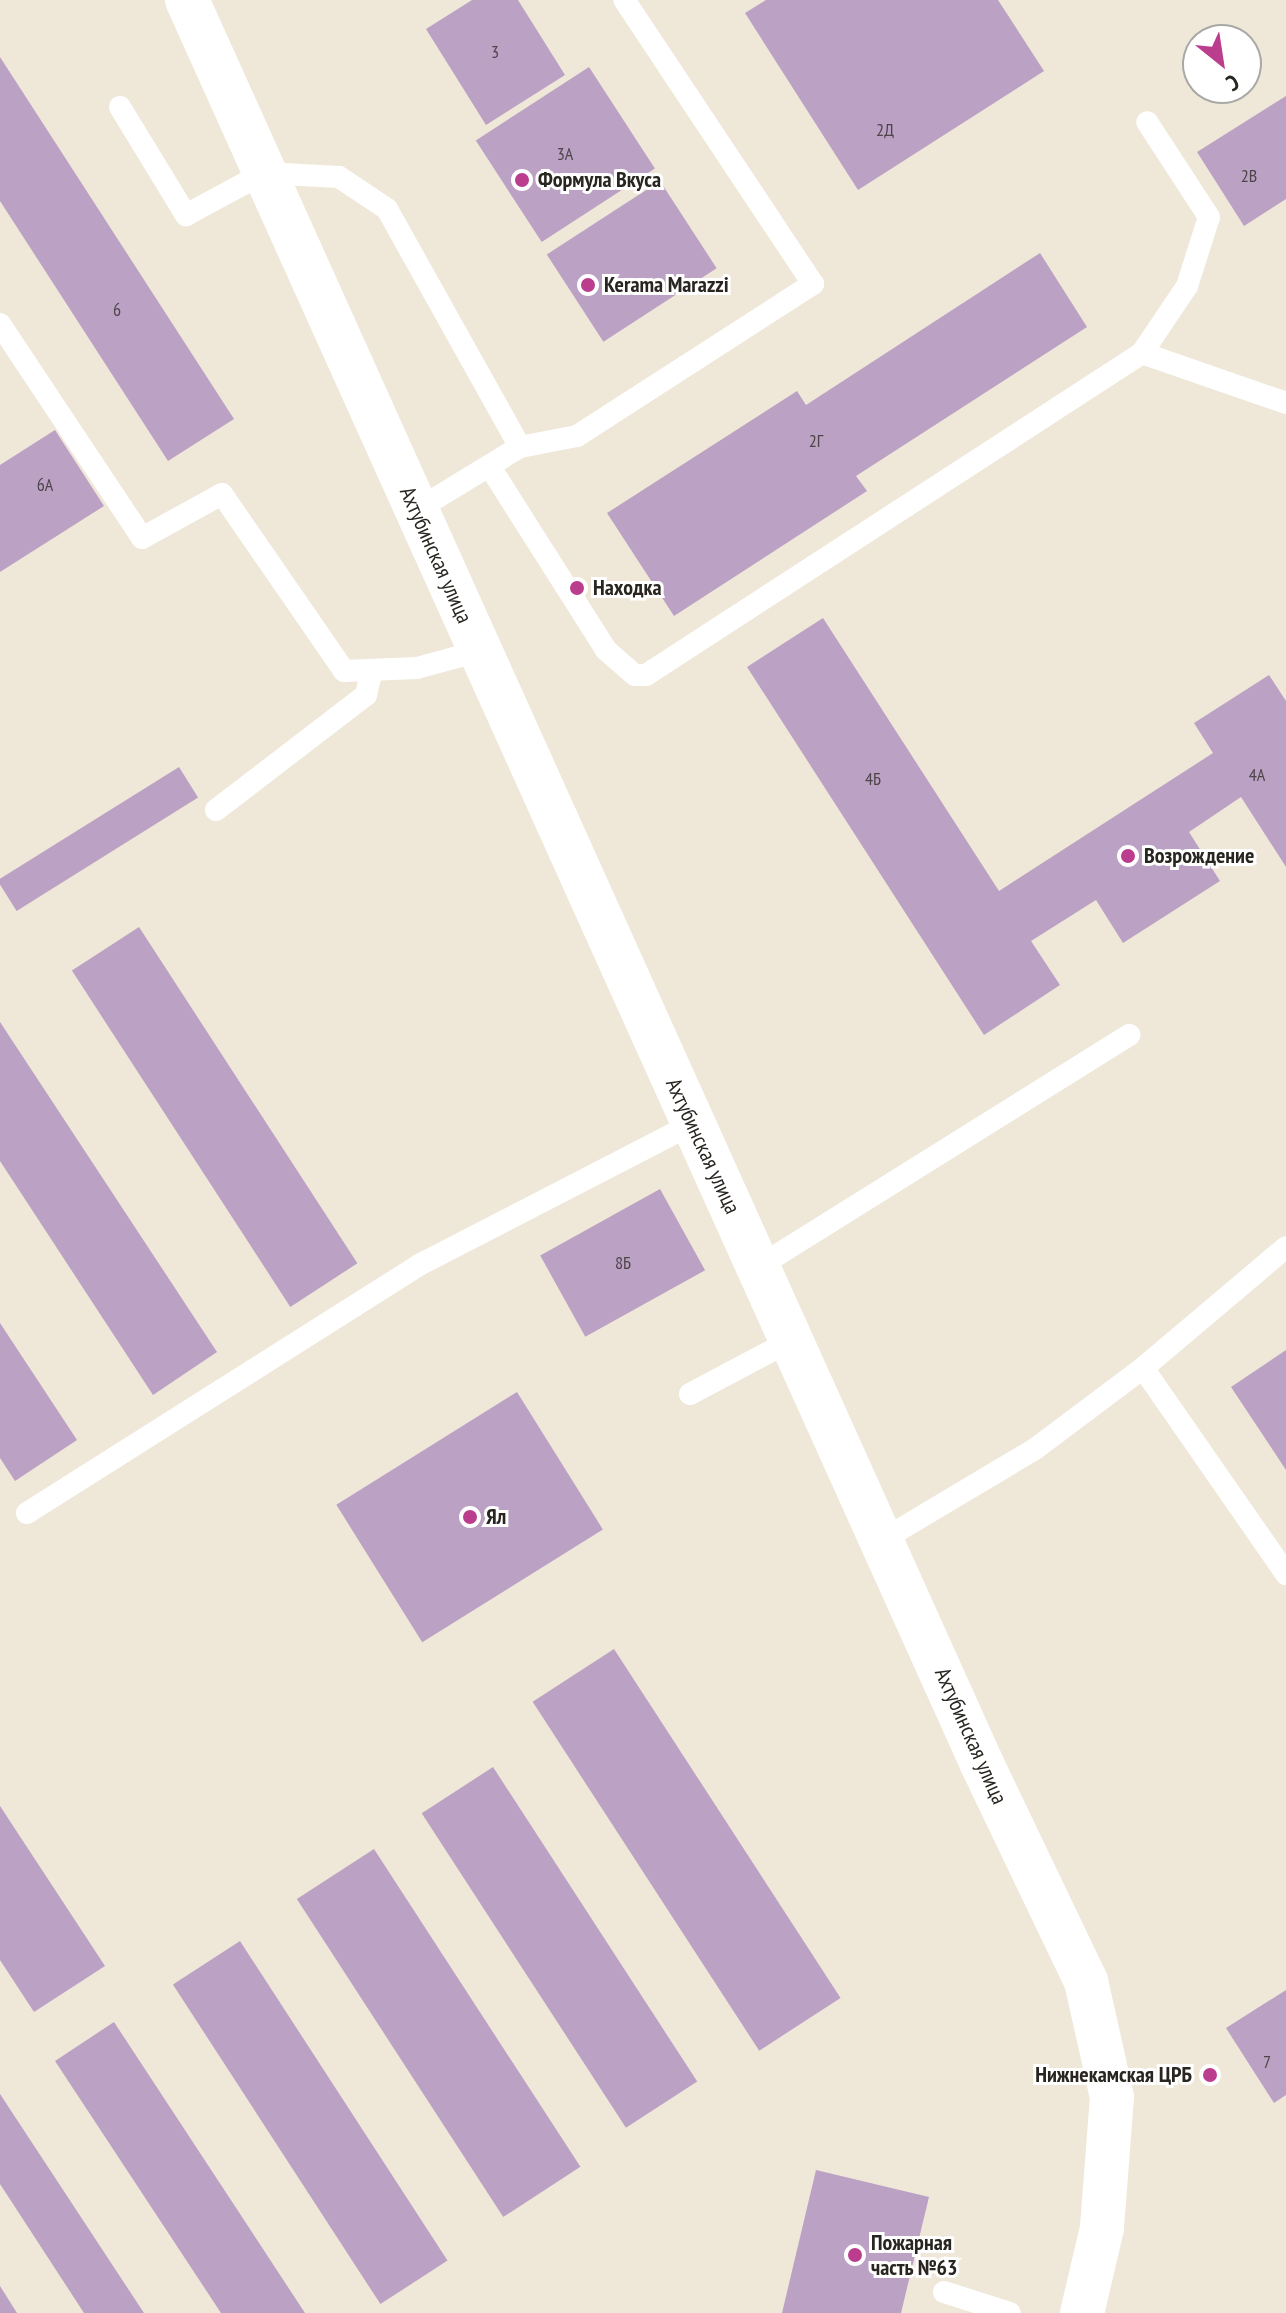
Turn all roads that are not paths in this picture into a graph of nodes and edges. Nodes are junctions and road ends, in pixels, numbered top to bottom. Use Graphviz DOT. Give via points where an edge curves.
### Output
graph roads {
  1 [pos="187,0"];
  2 [pos="624,0"];
  3 [pos="120,107"];
  4 [pos="1147,122"];
  5 [pos="264,173"];
  6 [pos="0,324"];
  7 [pos="1142,353"];
  8 [pos="1286,403"];
  9 [pos="520,447"];
  10 [pos="490,467"];
  11 [pos="415,511"];
  12 [pos="479,651"];
  13 [pos="372,670"];
  14 [pos="216,810"];
  15 [pos="1129,1035"];
  16 [pos="692,1124"];
  17 [pos="1286,1247"];
  18 [pos="758,1267"];
  19 [pos="792,1340"];
  20 [pos="1143,1368"];
  21 [pos="690,1394"];
  22 [pos="27,1513"];
  23 [pos="884,1539"];
  24 [pos="1286,1574"];
  25 [pos="944,2292"];
  26 [pos="1010,2313"];
  27 [pos="1082,2313"];
  1 -- 5 [label="street, Ахтубинская улица"];
  2 -- 9 [label="lane" via="813,284 577,436"];
  3 -- 5 [label="lane" via="186,215"];
  4 -- 7 [label="lane" via="1209,217 1187,286"];
  5 -- 9 [label="lane" via="339,177 387,209"];
  5 -- 11 [label="street, Ахтубинская улица"];
  6 -- 13 [label="lane" via="142,538 222,494 344,671"];
  7 -- 8 [label="lane"];
  7 -- 10 [label="lane" via="646,675 635,675 606,650"];
  9 -- 10 [label="lane"];
  10 -- 11 [label="lane"];
  11 -- 12 [label="street, Ахтубинская улица"];
  12 -- 13 [label="lane" via="417,668"];
  12 -- 16 [label="street, Ахтубинская улица"];
  13 -- 14 [label="lane" via="366,695"];
  15 -- 18 [label="lane"];
  16 -- 18 [label="street, Ахтубинская улица"];
  16 -- 22 [label="lane" via="419,1265"];
  17 -- 20 [label="lane"];
  18 -- 19 [label="street, Ахтубинская улица"];
  19 -- 21 [label="lane"];
  19 -- 23 [label="street, Ахтубинская улица"];
  20 -- 23 [label="lane" via="1035,1449"];
  20 -- 24 [label="lane"];
  23 -- 27 [label="street, Ахтубинская улица" via="981,1762 1086,1981 1112,2097 1102,2228"];
  25 -- 26 [label="lane"];
}
